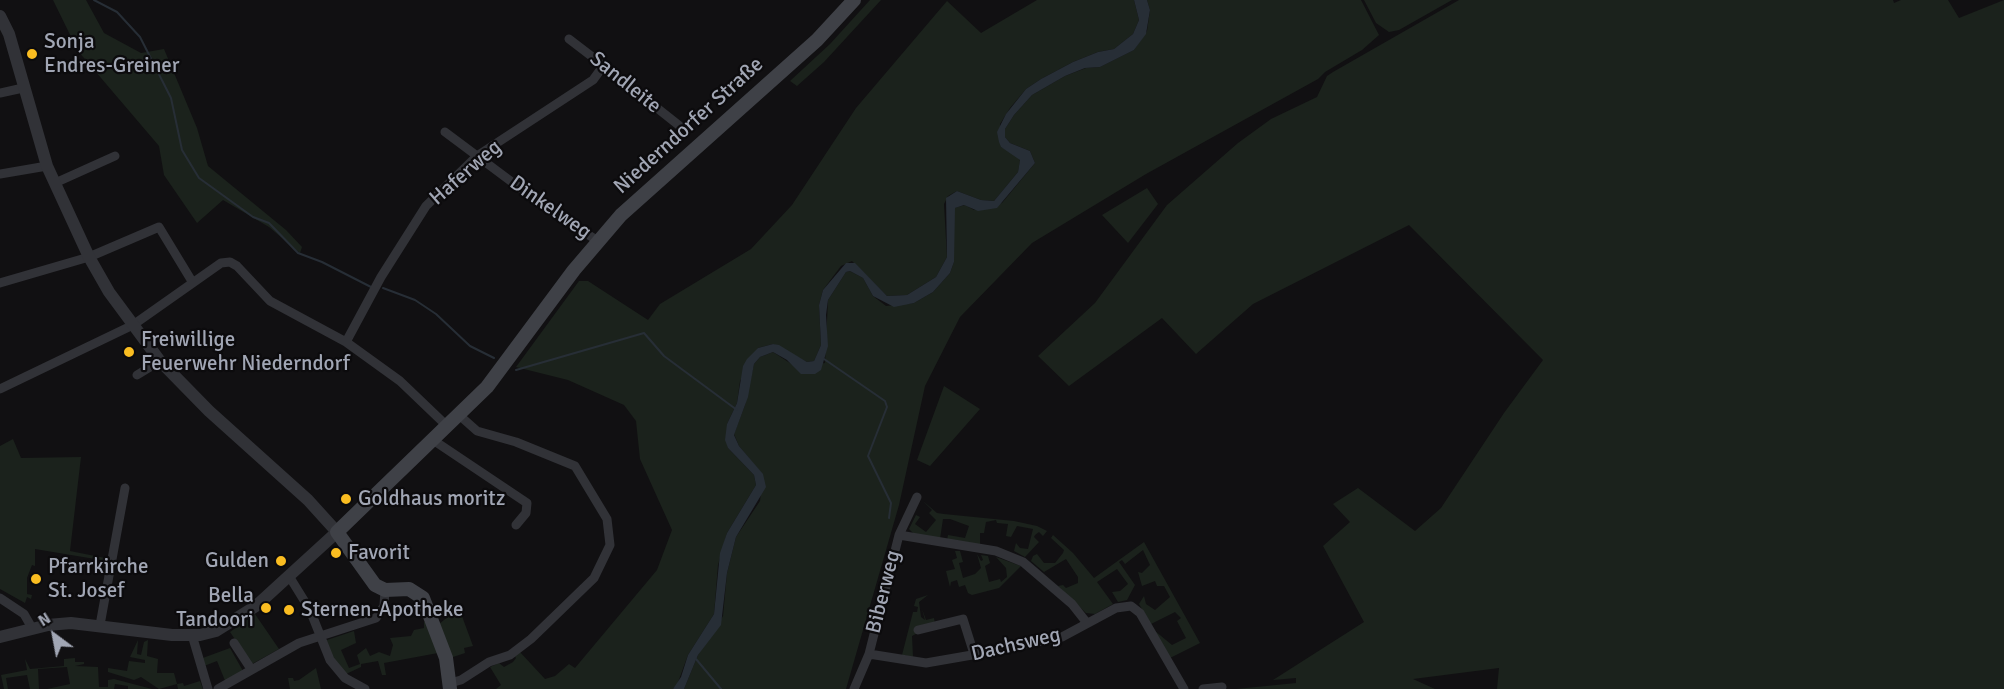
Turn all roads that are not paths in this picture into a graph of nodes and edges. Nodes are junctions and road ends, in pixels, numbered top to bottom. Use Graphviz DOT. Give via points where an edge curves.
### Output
graph roads {
  1 [pos="854,0"];
  2 [pos="0,16"];
  3 [pos="569,39"];
  4 [pos="601,69"];
  5 [pos="23,88"];
  6 [pos="0,93"];
  7 [pos="681,128"];
  8 [pos="445,132"];
  9 [pos="115,156"];
  10 [pos="477,156"];
  11 [pos="47,166"];
  12 [pos="0,174"];
  13 [pos="55,183"];
  14 [pos="598,241"];
  15 [pos="89,256"];
  16 [pos="0,283"];
  17 [pos="193,283"];
  18 [pos="133,325"];
  19 [pos="346,342"];
  20 [pos="160,361"];
  21 [pos="137,375"];
  22 [pos="0,389"];
  23 [pos="459,415"];
  24 [pos="447,426"];
  25 [pos="433,440"];
  26 [pos="126,488"];
  27 [pos="917,496"];
  28 [pos="516,525"];
  29 [pos="337,532"];
  30 [pos="899,535"];
  31 [pos="289,576"];
  32 [pos="385,590"];
  33 [pos="0,598"];
  34 [pos="1087,623"];
  35 [pos="100,625"];
  36 [pos="32,628"];
  37 [pos="918,630"];
  38 [pos="192,635"];
  39 [pos="321,635"];
  40 [pos="0,637"];
  41 [pos="234,643"];
  42 [pos="868,654"];
  43 [pos="974,654"];
  44 [pos="251,669"];
  45 [pos="450,686"];
  46 [pos="1222,687"];
  47 [pos="208,689"];
  48 [pos="218,689"];
  49 [pos="365,689"];
  50 [pos="854,689"];
  51 [pos="1184,689"];
  52 [pos="1203,689"];
  1 -- 14 [label="main road, Niederndorfer Straße" via="817,40 641,195"];
  2 -- 5 [label="street" via="9,34"];
  3 -- 4 [label="street, Sandleite" via="599,62"];
  4 -- 7 [label="street, Sandleite" via="609,70"];
  4 -- 10 [label="street, Haferweg" via="593,80"];
  5 -- 6 [label="street"];
  5 -- 11 [label="street"];
  8 -- 10 [label="street, Dinkelweg"];
  9 -- 13 [label="street"];
  10 -- 14 [label="street, Dinkelweg"];
  10 -- 19 [label="street, Haferweg" via="426,206"];
  11 -- 12 [label="street"];
  11 -- 13 [label="street"];
  13 -- 15 [label="street"];
  14 -- 23 [label="main road, Niederndorfer Straße" via="487,387"];
  15 -- 16 [label="street"];
  15 -- 17 [label="street" via="159,227"];
  15 -- 18 [label="street"];
  17 -- 18 [label="street"];
  17 -- 19 [label="street" via="221,263 230,262 270,301"];
  18 -- 20 [label="street"];
  18 -- 22 [label="street"];
  19 -- 24 [label="street" via="400,381"];
  20 -- 21 [label="street"];
  20 -- 29 [label="street"];
  23 -- 24 [label="main road, Niederndorfer Straße"];
  23 -- 45 [label="street" via="477,431 575,466 608,519 610,545 594,579 531,639 510,655 489,662"];
  24 -- 25 [label="main road, Niederndorfer Straße"];
  25 -- 28 [label="street" via="527,503 526,513"];
  25 -- 29 [label="main road, Niederndorfer Straße"];
  26 -- 35 [label="street"];
  27 -- 30 [label="street, Biberweg"];
  29 -- 31 [label="street"];
  29 -- 32 [label="main road" via="370,579"];
  30 -- 34 [label="street" via="996,551 1023,562 1072,604"];
  30 -- 42 [label="street, Biberweg"];
  31 -- 38 [label="street" via="241,618 216,631"];
  31 -- 39 [label="street"];
  32 -- 39 [label="street" via="384,606 376,618"];
  32 -- 45 [label="main road" via="409,589 423,598 446,658"];
  33 -- 36 [label="street" via="24,614"];
  34 -- 43 [label="street, Dachsweg" via="1062,637"];
  34 -- 51 [label="street, Dachsweg" via="1116,608 1131,606 1140,613"];
  35 -- 36 [label="street"];
  35 -- 38 [label="street"];
  36 -- 40 [label="street"];
  37 -- 43 [label="street" via="963,619"];
  38 -- 47 [label="street"];
  39 -- 44 [label="street"];
  39 -- 49 [label="street" via="330,660 345,678"];
  41 -- 44 [label="street"];
  42 -- 43 [label="street, Dachsweg" via="926,663"];
  42 -- 50 [label="street, Biberweg"];
  44 -- 48 [label="street"];
  46 -- 52 [label="street"];
}
